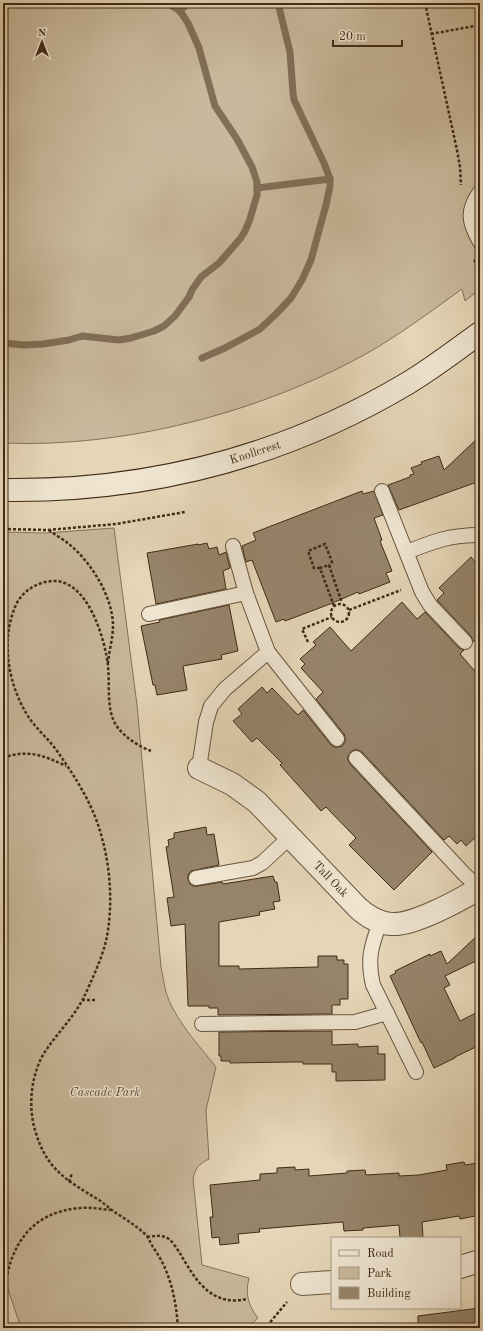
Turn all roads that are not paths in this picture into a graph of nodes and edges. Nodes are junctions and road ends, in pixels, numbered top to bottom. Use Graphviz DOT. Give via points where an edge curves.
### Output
graph roads {
  1 [pos="480,192"];
  2 [pos="480,242"];
  3 [pos="480,333"];
  4 [pos="3,490"];
  5 [pos="382,491"];
  6 [pos="480,535"];
  7 [pos="233,546"];
  8 [pos="407,552"];
  9 [pos="246,593"];
  10 [pos="149,614"];
  11 [pos="465,642"];
  12 [pos="268,652"];
  13 [pos="338,739"];
  14 [pos="356,758"];
  15 [pos="199,768"];
  16 [pos="290,837"];
  17 [pos="196,878"];
  18 [pos="480,888"];
  19 [pos="380,922"];
  20 [pos="387,1013"];
  21 [pos="202,1024"];
  22 [pos="416,1072"];
  23 [pos="480,1261"];
  24 [pos="461,1267"];
  25 [pos="331,1282"];
  26 [pos="302,1284"];
  1 -- 2 [label="lane" via="473,204 470,218"];
  3 -- 4 [label="street, Knollcrest" via="392,392 319,429 260,451 194,470 121,484 60,490"];
  5 -- 8 [label="lane"];
  6 -- 8 [label="lane" via="453,536"];
  7 -- 9 [label="lane"];
  8 -- 11 [label="lane" via="418,584 430,605"];
  9 -- 10 [label="lane"];
  9 -- 12 [label="lane"];
  12 -- 13 [label="lane"];
  12 -- 15 [label="lane" via="225,689 211,706"];
  14 -- 18 [label="lane"];
  15 -- 16 [label="street, Tall Oak" via="232,784 257,802"];
  16 -- 17 [label="lane" via="253,868"];
  16 -- 19 [label="street, Tall Oak" via="363,912"];
  18 -- 19 [label="street" via="421,917 392,924"];
  19 -- 20 [label="lane" via="374,938 370,972 373,985"];
  20 -- 21 [label="lane" via="355,1022"];
  20 -- 22 [label="lane"];
  23 -- 24 [label="street"];
  25 -- 26 [label="street"];
}
